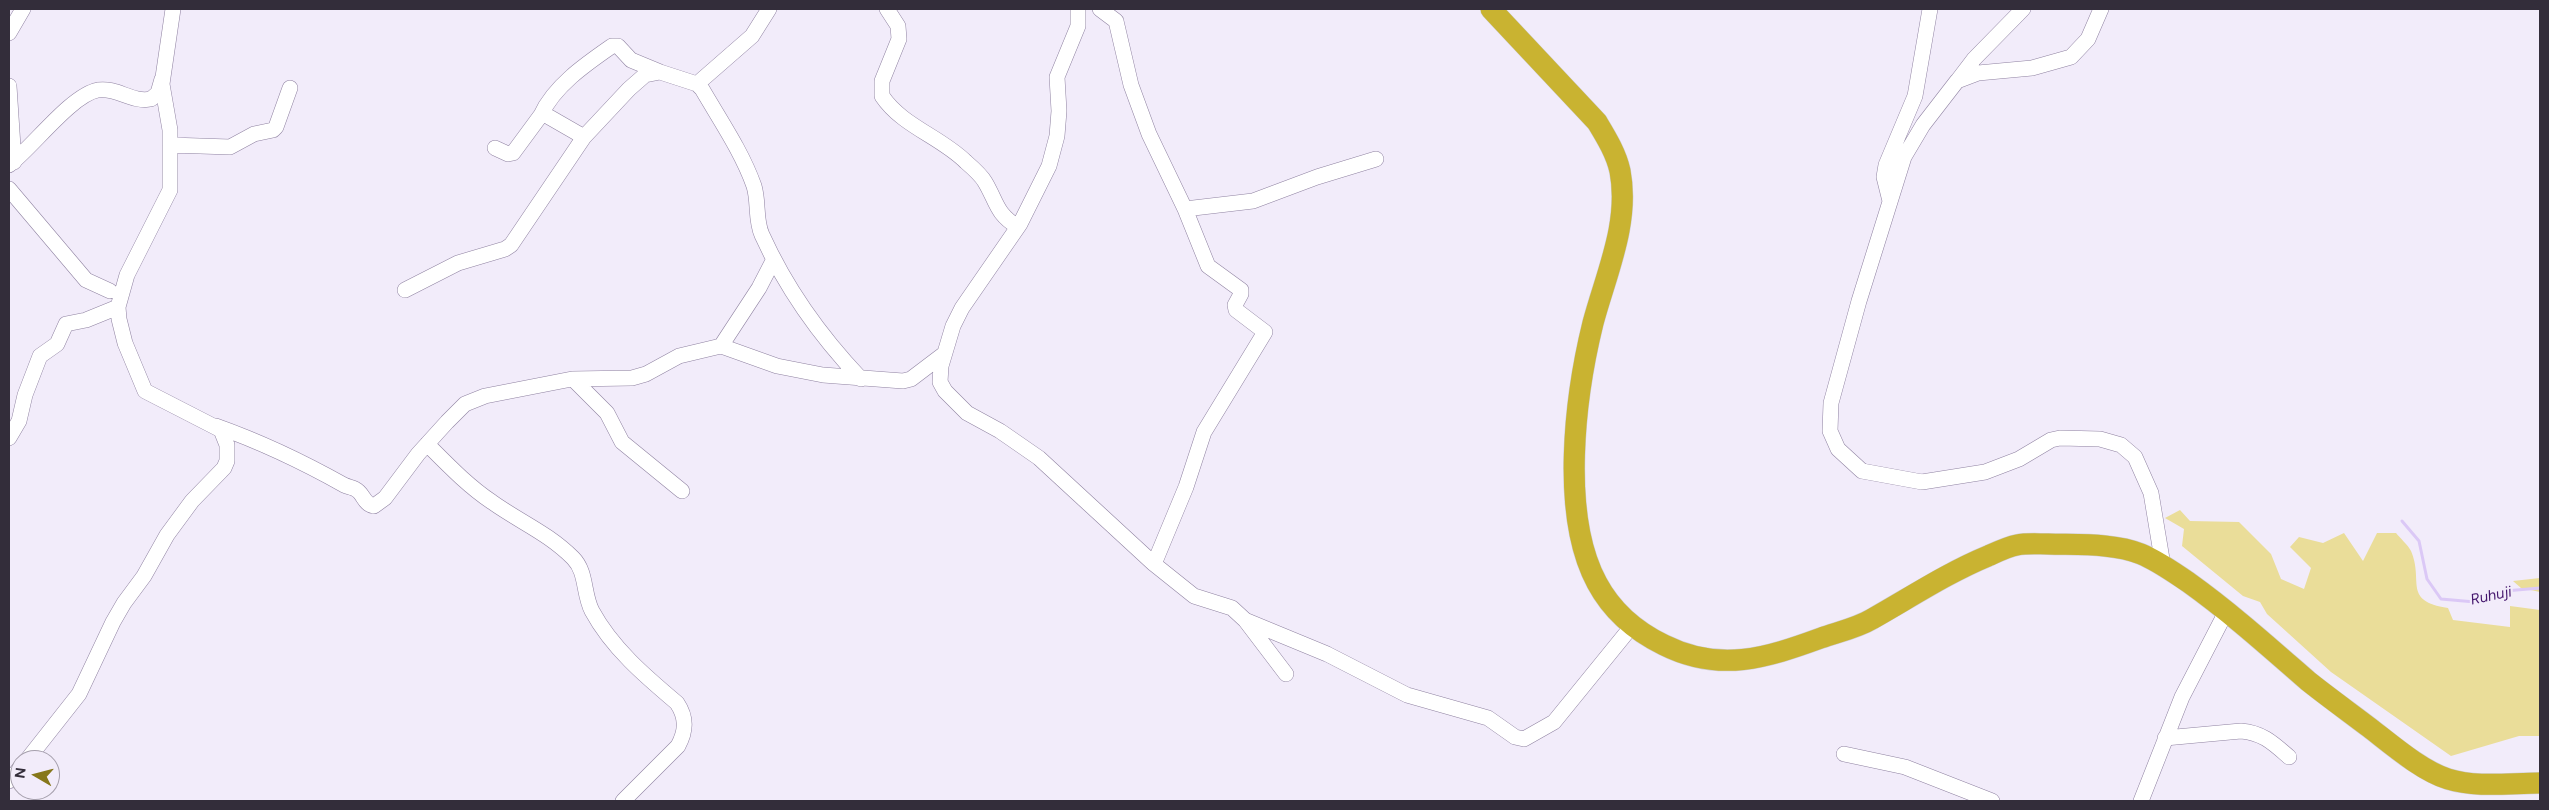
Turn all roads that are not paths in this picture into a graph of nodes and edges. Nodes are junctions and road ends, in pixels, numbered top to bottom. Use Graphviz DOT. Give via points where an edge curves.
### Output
graph roads {
  1 [pos="23,9"];
  2 [pos="173,9"];
  3 [pos="769,9"];
  4 [pos="887,9"];
  5 [pos="1078,9"];
  6 [pos="1100,9"];
  7 [pos="1491,9"];
  8 [pos="1930,9"];
  9 [pos="2023,9"];
  10 [pos="2101,9"];
  11 [pos="9,33"];
  12 [pos="660,72"];
  13 [pos="162,78"];
  14 [pos="1957,81"];
  15 [pos="697,84"];
  16 [pos="9,86"];
  17 [pos="290,88"];
  18 [pos="541,115"];
  19 [pos="584,137"];
  20 [pos="170,145"];
  21 [pos="495,148"];
  22 [pos="1376,159"];
  23 [pos="11,164"];
  24 [pos="9,189"];
  25 [pos="1890,201"];
  26 [pos="1185,209"];
  27 [pos="1018,227"];
  28 [pos="139,250"];
  29 [pos="774,259"];
  30 [pos="110,290"];
  31 [pos="405,290"];
  32 [pos="118,307"];
  33 [pos="90,319"];
  34 [pos="721,346"];
  35 [pos="944,354"];
  36 [pos="573,379"];
  37 [pos="861,379"];
  38 [pos="210,424"];
  39 [pos="9,438"];
  40 [pos="427,444"];
  41 [pos="682,491"];
  42 [pos="1154,564"];
  43 [pos="2163,565"];
  44 [pos="2227,610"];
  45 [pos="1245,620"];
  46 [pos="1632,626"];
  47 [pos="1286,674"];
  48 [pos="2165,738"];
  49 [pos="35,750"];
  50 [pos="1844,754"];
  51 [pos="2289,757"];
  52 [pos="2540,783"];
  53 [pos="623,801"];
  54 [pos="1992,801"];
  55 [pos="2141,801"];
  1 -- 11 [label="street"];
  2 -- 13 [label="street"];
  3 -- 15 [label="street" via="752,36"];
  4 -- 27 [label="street" via="898,26 899,39 882,81 882,96 909,122 948,146 966,162 984,180 1000,214"];
  5 -- 27 [label="street" via="1077,31 1057,77 1057,136 1049,166"];
  6 -- 26 [label="street" via="1116,21 1131,84 1159,159"];
  7 -- 46 [label="highway" via="1597,122 1610,143 1620,171 1622,203 1619,232 1593,325 1583,376 1576,434 1575,489 1578,526 1586,560 1613,609"];
  8 -- 25 [label="street" via="1915,96 1886,166 1884,177"];
  9 -- 14 [label="street"];
  10 -- 14 [label="street" via="2088,39 2071,56 2032,68 1978,73"];
  12 -- 15 [label="street"];
  12 -- 18 [label="street" via="631,60 618,46 612,46 575,73 550,98"];
  12 -- 19 [label="street" via="644,75"];
  13 -- 20 [label="street"];
  13 -- 23 [label="street" via="158,93 151,99 136,99 113,90 88,94"];
  14 -- 25 [label="street" via="1923,125 1904,157"];
  15 -- 29 [label="street" via="746,166 757,198 761,233"];
  16 -- 23 [label="street"];
  17 -- 20 [label="street" via="273,130 254,134 230,147"];
  18 -- 19 [label="street" via="548,115"];
  18 -- 21 [label="street" via="513,153"];
  19 -- 31 [label="street" via="526,226 509,246 458,263"];
  20 -- 28 [label="street" via="170,190"];
  22 -- 26 [label="street" via="1253,202"];
  24 -- 30 [label="street" via="86,280"];
  25 -- 43 [label="street" via="1831,403 1830,432 1838,449 1862,471 1922,482 1985,472 2060,438 2100,439 2121,445 2135,457 2151,493"];
  26 -- 42 [label="street" via="1208,266 1241,290 1235,307 1264,330 1265,335 1204,432 1186,487"];
  27 -- 35 [label="street" via="962,308"];
  28 -- 30 [label="street" via="123,265"];
  28 -- 32 [label="street" via="127,275"];
  29 -- 34 [label="street"];
  29 -- 37 [label="street" via="828,345"];
  30 -- 33 [label="street"];
  32 -- 33 [label="street"];
  32 -- 38 [label="street" via="125,343 145,391"];
  33 -- 39 [label="street" via="68,322 57,344 40,356 19,421"];
  34 -- 36 [label="street" via="679,356 632,378"];
  34 -- 37 [label="street" via="777,366"];
  35 -- 37 [label="street" via="908,381"];
  35 -- 42 [label="street" via="939,376 945,391 967,413 1039,458"];
  36 -- 40 [label="street" via="474,399 465,404"];
  36 -- 41 [label="street" via="606,413 629,448"];
  38 -- 40 [label="street" via="248,437 323,472 356,489 371,506 385,498"];
  38 -- 49 [label="street" via="225,436 227,461 224,468 192,500 167,535 124,603 79,694"];
  40 -- 53 [label="street" via="492,503 536,527 573,558 582,572 587,600 595,617 619,649 683,712 684,736 678,746"];
  42 -- 45 [label="street" via="1194,596 1232,608"];
  43 -- 44 [label="highway"];
  43 -- 46 [label="highway" via="2139,553 2117,548 2016,545 1968,564 1868,622 1756,660 1700,658 1674,650"];
  44 -- 48 [label="street" via="2182,697"];
  44 -- 52 [label="highway" via="2312,684 2440,777 2477,785"];
  45 -- 46 [label="street" via="1327,654 1407,695 1488,718 1515,737 1524,739 1554,722"];
  45 -- 47 [label="street"];
  48 -- 51 [label="street" via="2253,732 2264,736"];
  48 -- 55 [label="street"];
  50 -- 54 [label="street" via="1905,767"];
}
